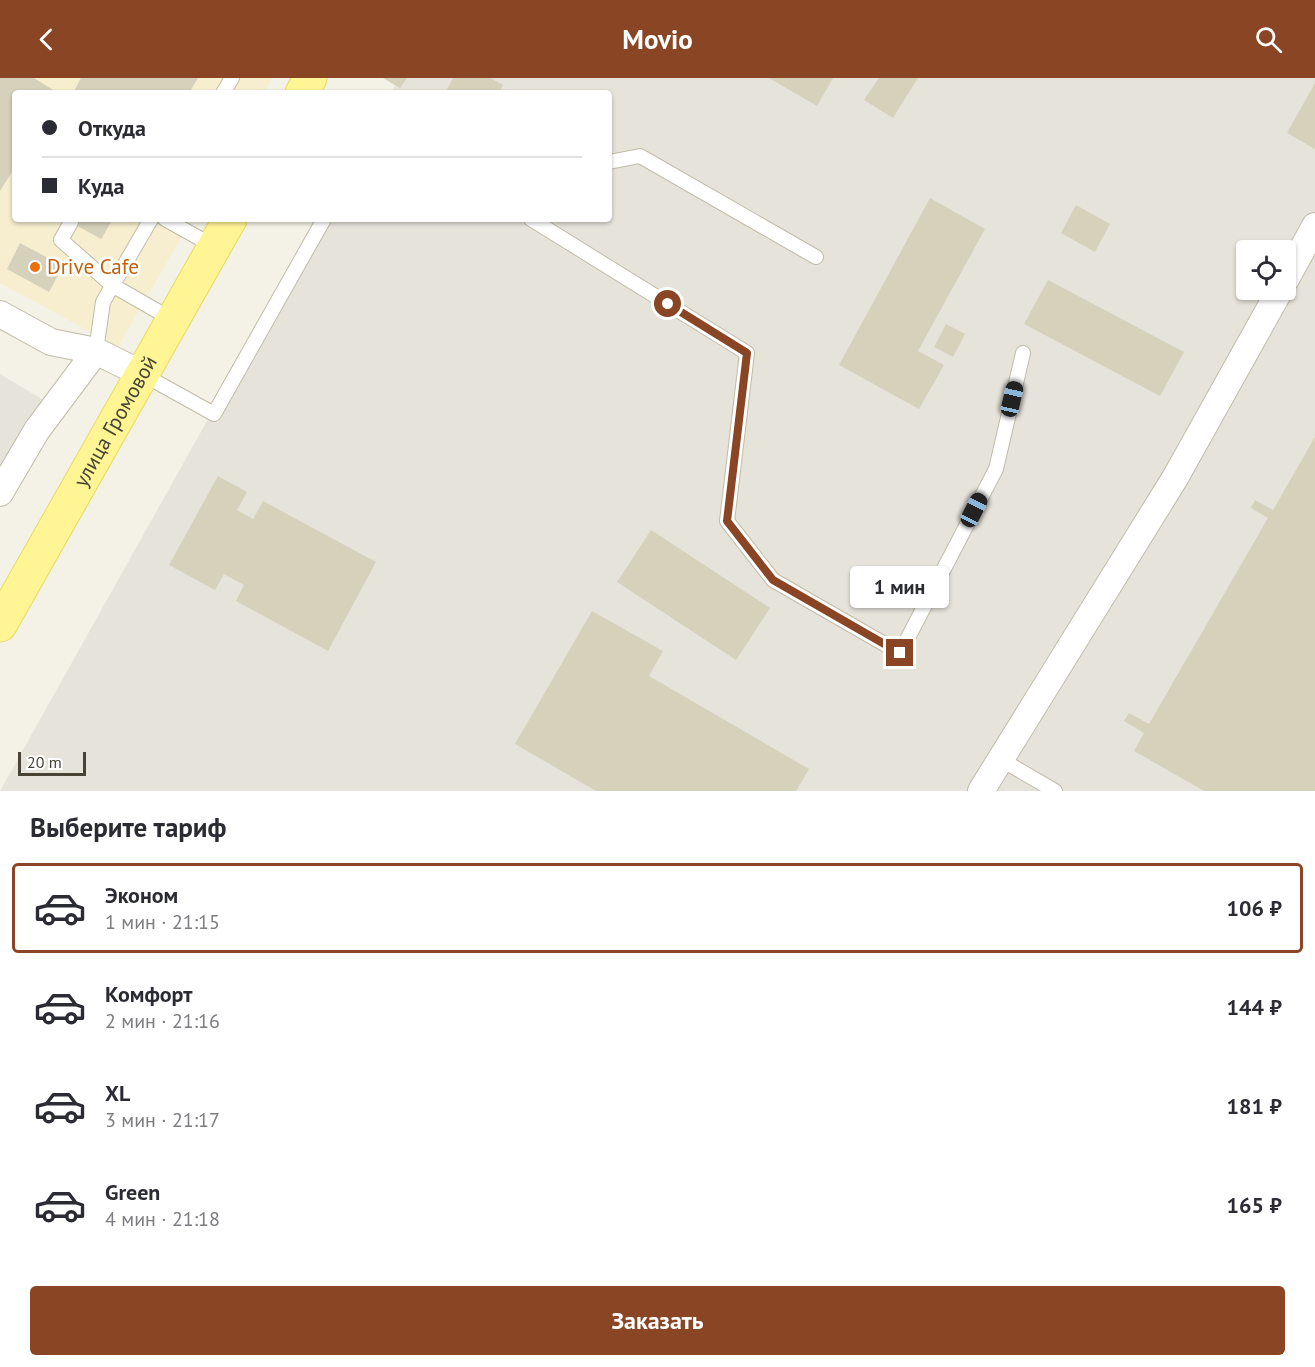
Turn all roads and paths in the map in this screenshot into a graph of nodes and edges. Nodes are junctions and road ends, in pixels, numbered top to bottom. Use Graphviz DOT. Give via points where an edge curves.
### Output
graph roads {
  1 [pos="612,161"];
  2 [pos="71,222"];
  3 [pos="149,222"];
  4 [pos="177,222"];
  5 [pos="322,222"];
  6 [pos="536,222"];
  7 [pos="1315,226"];
  8 [pos="222,233"];
  9 [pos="816,256"];
  10 [pos="1296,261"];
  11 [pos="112,285"];
  12 [pos="1274,300"];
  13 [pos="0,314"];
  14 [pos="173,320"];
  15 [pos="96,351"];
  16 [pos="1023,352"];
  17 [pos="142,374"];
  18 [pos="0,493"];
  19 [pos="0,625"];
  20 [pos="1000,759"];
  21 [pos="981,791"];
  22 [pos="1055,791"];
  1 -- 9 [label="lane" via="640,156"];
  2 -- 11 [label="lane" via="61,240"];
  3 -- 11 [label="lane"];
  4 -- 8 [label="lane"];
  5 -- 17 [label="lane" via="214,414"];
  6 -- 16 [label="lane" via="747,353 727,521 773,580 900,653 996,469"];
  7 -- 10 [label="street"];
  8 -- 14 [label="main road, улица Громовой"];
  11 -- 14 [label="lane"];
  11 -- 15 [label="lane" via="103,302"];
  12 -- 20 [label="street" via="1175,478"];
  13 -- 15 [label="street" via="51,342"];
  14 -- 17 [label="main road, улица Громовой"];
  15 -- 17 [label="street"];
  15 -- 18 [label="street" via="37,430"];
  17 -- 19 [label="main road, улица Громовой"];
  20 -- 21 [label="street"];
  20 -- 22 [label="lane"];
}
